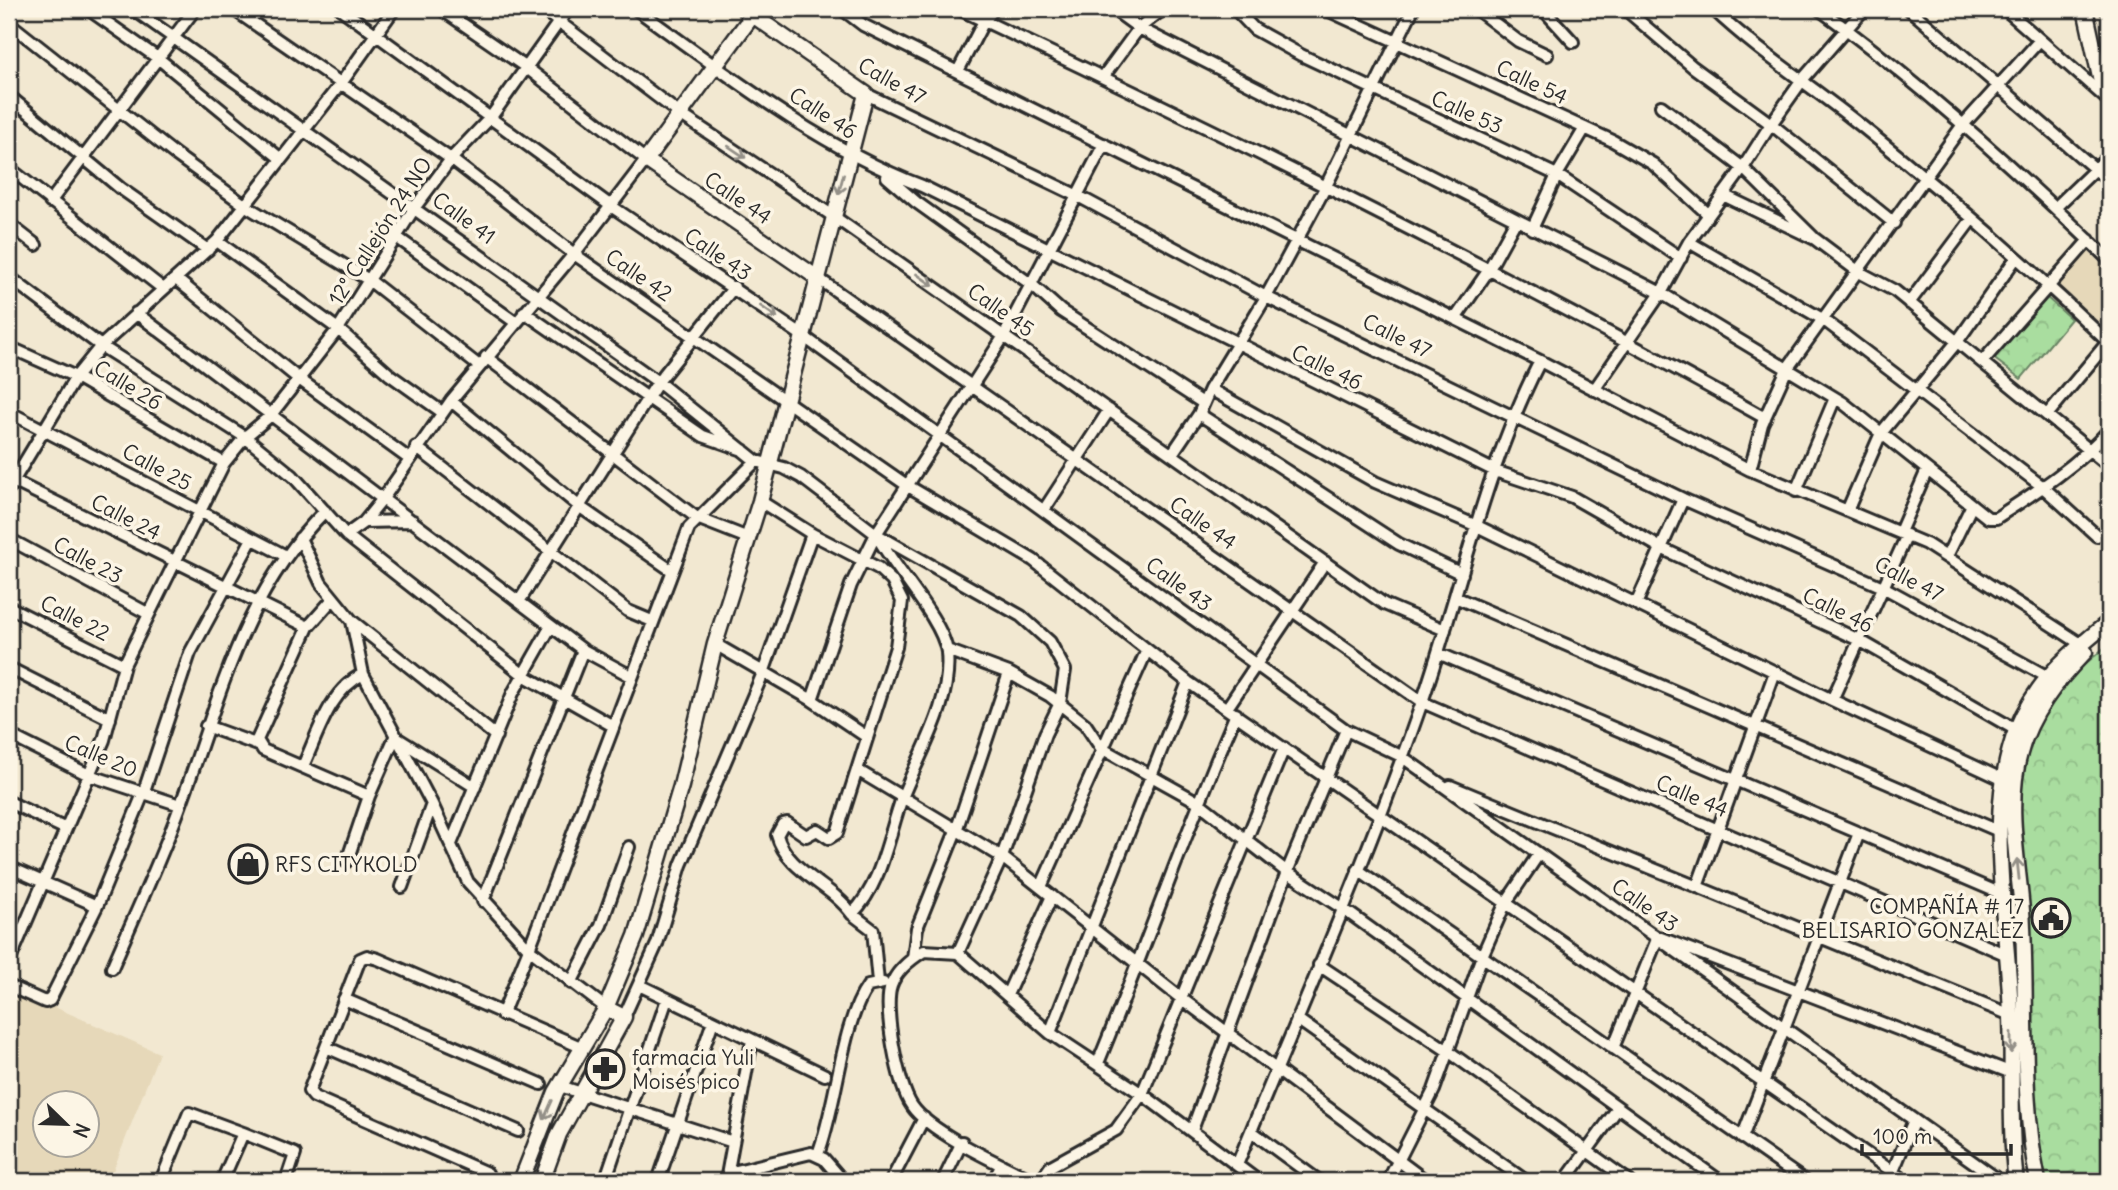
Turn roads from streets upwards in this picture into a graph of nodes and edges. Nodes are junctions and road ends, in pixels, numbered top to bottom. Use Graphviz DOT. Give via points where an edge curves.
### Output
graph roads {
  1 [pos="88,9"];
  2 [pos="133,9"];
  3 [pos="195,9"];
  4 [pos="233,9"];
  5 [pos="341,9"];
  6 [pos="394,9"];
  7 [pos="441,9"];
  8 [pos="542,9"];
  9 [pos="568,9"];
  10 [pos="636,9"];
  11 [pos="842,9"];
  12 [pos="959,9"];
  13 [pos="994,9"];
  14 [pos="1113,9"];
  15 [pos="1163,9"];
  16 [pos="1235,9"];
  17 [pos="1325,9"];
  18 [pos="1413,9"];
  19 [pos="1476,9"];
  20 [pos="1543,9"];
  21 [pos="1713,9"];
  22 [pos="1819,9"];
  23 [pos="1864,9"];
  24 [pos="1909,9"];
  25 [pos="2005,9"];
  26 [pos="2085,9"];
  27 [pos="2105,9"];
  28 [pos="1628,10"];
  29 [pos="748,12"];
  30 [pos="2109,12"];
  31 [pos="984,20"];
  32 [pos="9,23"];
  33 [pos="559,23"];
  34 [pos="1845,28"];
  35 [pos="1139,29"];
  36 [pos="377,33"];
  37 [pos="173,38"];
  38 [pos="1395,40"];
  39 [pos="2040,40"];
  40 [pos="1573,43"];
  41 [pos="1547,55"];
  42 [pos="159,59"];
  43 [pos="716,66"];
  44 [pos="527,68"];
  45 [pos="958,71"];
  46 [pos="1103,77"];
  47 [pos="1803,79"];
  48 [pos="342,82"];
  49 [pos="1999,85"];
  50 [pos="1372,90"];
  51 [pos="866,94"];
  52 [pos="9,96"];
  53 [pos="2109,100"];
  54 [pos="1661,106"];
  55 [pos="121,109"];
  56 [pos="680,114"];
  57 [pos="491,117"];
  58 [pos="1771,124"];
  59 [pos="1962,126"];
  60 [pos="1585,128"];
  61 [pos="305,129"];
  62 [pos="1349,137"];
  63 [pos="1104,145"];
  64 [pos="849,154"];
  65 [pos="2109,156"];
  66 [pos="82,157"];
  67 [pos="281,159"];
  68 [pos="450,159"];
  69 [pos="646,160"];
  70 [pos="9,168"];
  71 [pos="1743,168"];
  72 [pos="2096,169"];
  73 [pos="879,170"];
  74 [pos="1558,175"];
  75 [pos="1927,178"];
  76 [pos="2109,181"];
  77 [pos="1325,188"];
  78 [pos="1723,195"];
  79 [pos="1078,196"];
  80 [pos="50,202"];
  81 [pos="246,206"];
  82 [pos="611,206"];
  83 [pos="415,207"];
  84 [pos="2056,207"];
  85 [pos="1708,214"];
  86 [pos="833,216"];
  87 [pos="1972,219"];
  88 [pos="1516,220"];
  89 [pos="9,223"];
  90 [pos="1894,223"];
  91 [pos="1532,229"];
  92 [pos="395,236"];
  93 [pos="1815,239"];
  94 [pos="1296,240"];
  95 [pos="2089,240"];
  96 [pos="217,241"];
  97 [pos="1689,242"];
  98 [pos="36,245"];
  99 [pos="208,250"];
  100 [pos="1050,252"];
  101 [pos="574,254"];
  102 [pos="1681,258"];
  103 [pos="2016,258"];
  104 [pos="2109,260"];
  105 [pos="1488,271"];
  106 [pos="1859,272"];
  107 [pos="9,277"];
  108 [pos="176,279"];
  109 [pos="819,279"];
  110 [pos="369,280"];
  111 [pos="1032,285"];
  112 [pos="2047,286"];
  113 [pos="162,288"];
  114 [pos="734,288"];
  115 [pos="1661,293"];
  116 [pos="538,296"];
  117 [pos="1266,297"];
  118 [pos="1909,303"];
  119 [pos="524,312"];
  120 [pos="136,313"];
  121 [pos="1455,318"];
  122 [pos="1824,320"];
  123 [pos="515,322"];
  124 [pos="338,329"];
  125 [pos="803,336"];
  126 [pos="1004,336"];
  127 [pos="697,338"];
  128 [pos="1628,341"];
  129 [pos="1957,342"];
  130 [pos="2108,343"];
  131 [pos="1237,345"];
  132 [pos="100,346"];
  133 [pos="9,348"];
  134 [pos="1540,361"];
  135 [pos="483,362"];
  136 [pos="1982,362"];
  137 [pos="1787,369"];
  138 [pos="76,377"];
  139 [pos="299,379"];
  140 [pos="658,382"];
  141 [pos="972,386"];
  142 [pos="1210,389"];
  143 [pos="1594,390"];
  144 [pos="1916,390"];
  145 [pos="1835,398"];
  146 [pos="786,399"];
  147 [pos="648,400"];
  148 [pos="451,401"];
  149 [pos="1201,409"];
  150 [pos="1110,410"];
  151 [pos="9,412"];
  152 [pos="442,412"];
  153 [pos="1513,415"];
  154 [pos="2047,415"];
  155 [pos="270,416"];
  156 [pos="1765,418"];
  157 [pos="44,429"];
  158 [pos="2109,430"];
  159 [pos="1881,433"];
  160 [pos="941,436"];
  161 [pos="245,437"];
  162 [pos="416,447"];
  163 [pos="743,450"];
  164 [pos="2091,450"];
  165 [pos="613,453"];
  166 [pos="1172,454"];
  167 [pos="408,457"];
  168 [pos="1077,460"];
  169 [pos="762,462"];
  170 [pos="224,463"];
  171 [pos="2109,466"];
  172 [pos="1750,470"];
  173 [pos="1927,470"];
  174 [pos="1495,471"];
  175 [pos="10,483"];
  176 [pos="908,486"];
  177 [pos="2043,487"];
  178 [pos="1796,491"];
  179 [pos="1683,499"];
  180 [pos="382,500"];
  181 [pos="760,501"];
  182 [pos="1972,505"];
  183 [pos="580,507"];
  184 [pos="1044,510"];
  185 [pos="325,511"];
  186 [pos="1847,511"];
  187 [pos="200,512"];
  188 [pos="697,518"];
  189 [pos="413,521"];
  190 [pos="364,522"];
  191 [pos="1478,526"];
  192 [pos="1903,533"];
  193 [pos="812,534"];
  194 [pos="876,534"];
  195 [pos="346,535"];
  196 [pos="2097,536"];
  197 [pos="300,538"];
  198 [pos="748,538"];
  199 [pos="9,539"];
  200 [pos="252,540"];
  201 [pos="1662,549"];
  202 [pos="551,552"];
  203 [pos="286,556"];
  204 [pos="1947,556"];
  205 [pos="863,559"];
  206 [pos="1325,562"];
  207 [pos="175,563"];
  208 [pos="671,570"];
  209 [pos="1462,574"];
  210 [pos="227,585"];
  211 [pos="1883,587"];
  212 [pos="1455,597"];
  213 [pos="332,600"];
  214 [pos="520,600"];
  215 [pos="1637,603"];
  216 [pos="257,604"];
  217 [pos="9,607"];
  218 [pos="1290,610"];
  219 [pos="149,614"];
  220 [pos="352,621"];
  221 [pos="652,621"];
  222 [pos="2109,622"];
  223 [pos="551,625"];
  224 [pos="308,627"];
  225 [pos="1445,630"];
  226 [pos="2109,634"];
  227 [pos="1859,640"];
  228 [pos="715,644"];
  229 [pos="2081,644"];
  230 [pos="583,650"];
  231 [pos="947,650"];
  232 [pos="1147,650"];
  233 [pos="1437,653"];
  234 [pos="124,664"];
  235 [pos="1256,664"];
  236 [pos="9,668"];
  237 [pos="1775,672"];
  238 [pos="763,673"];
  239 [pos="1009,673"];
  240 [pos="363,674"];
  241 [pos="525,676"];
  242 [pos="631,676"];
  243 [pos="2046,676"];
  244 [pos="1188,682"];
  245 [pos="564,696"];
  246 [pos="812,700"];
  247 [pos="1832,700"];
  248 [pos="1422,702"];
  249 [pos="1060,703"];
  250 [pos="1232,711"];
  251 [pos="110,719"];
  252 [pos="206,726"];
  253 [pos="612,726"];
  254 [pos="1755,726"];
  255 [pos="1346,730"];
  256 [pos="2017,730"];
  257 [pos="9,735"];
  258 [pos="496,736"];
  259 [pos="395,737"];
  260 [pos="867,737"];
  261 [pos="258,745"];
  262 [pos="1101,748"];
  263 [pos="1284,748"];
  264 [pos="1401,756"];
  265 [pos="303,766"];
  266 [pos="857,771"];
  267 [pos="89,775"];
  268 [pos="1153,776"];
  269 [pos="1328,779"];
  270 [pos="1433,779"];
  271 [pos="1736,780"];
  272 [pos="2004,780"];
  273 [pos="475,787"];
  274 [pos="143,794"];
  275 [pos="369,796"];
  276 [pos="903,796"];
  277 [pos="9,802"];
  278 [pos="1198,802"];
  279 [pos="180,804"];
  280 [pos="432,804"];
  281 [pos="1379,815"];
  282 [pos="957,828"];
  283 [pos="66,829"];
  284 [pos="1718,830"];
  285 [pos="2001,832"];
  286 [pos="1859,834"];
  287 [pos="1247,842"];
  288 [pos="451,844"];
  289 [pos="629,847"];
  290 [pos="1538,855"];
  291 [pos="1002,857"];
  292 [pos="347,861"];
  293 [pos="9,867"];
  294 [pos="1358,870"];
  295 [pos="1287,872"];
  296 [pos="1840,883"];
  297 [pos="42,884"];
  298 [pos="402,887"];
  299 [pos="1041,887"];
  300 [pos="1697,887"];
  301 [pos="1052,895"];
  302 [pos="2004,895"];
  303 [pos="483,901"];
  304 [pos="1505,904"];
  305 [pos="97,905"];
  306 [pos="1342,908"];
  307 [pos="852,914"];
  308 [pos="2023,924"];
  309 [pos="2006,926"];
  310 [pos="1091,929"];
  311 [pos="1658,937"];
  312 [pos="1819,937"];
  313 [pos="13,939"];
  314 [pos="529,949"];
  315 [pos="958,953"];
  316 [pos="2007,955"];
  317 [pos="1482,956"];
  318 [pos="912,958"];
  319 [pos="9,962"];
  320 [pos="1139,965"];
  321 [pos="1319,965"];
  322 [pos="112,968"];
  323 [pos="878,982"];
  324 [pos="572,983"];
  325 [pos="639,985"];
  326 [pos="9,986"];
  327 [pos="891,986"];
  328 [pos="1798,992"];
  329 [pos="1635,994"];
  330 [pos="1007,995"];
  331 [pos="1467,998"];
  332 [pos="344,999"];
  333 [pos="667,999"];
  334 [pos="1182,999"];
  335 [pos="606,1008"];
  336 [pos="502,1015"];
  337 [pos="2011,1015"];
  338 [pos="624,1017"];
  339 [pos="1297,1019"];
  340 [pos="713,1021"];
  341 [pos="1784,1029"];
  342 [pos="1050,1033"];
  343 [pos="1229,1034"];
  344 [pos="752,1040"];
  345 [pos="326,1047"];
  346 [pos="583,1048"];
  347 [pos="1613,1048"];
  348 [pos="1448,1051"];
  349 [pos="1098,1063"];
  350 [pos="1276,1069"];
  351 [pos="2012,1073"];
  352 [pos="825,1074"];
  353 [pos="541,1084"];
  354 [pos="1763,1084"];
  355 [pos="560,1086"];
  356 [pos="581,1093"];
  357 [pos="1142,1094"];
  358 [pos="1425,1108"];
  359 [pos="1618,1108"];
  360 [pos="629,1110"];
  361 [pos="924,1118"];
  362 [pos="1913,1119"];
  363 [pos="679,1125"];
  364 [pos="1192,1130"];
  365 [pos="518,1131"];
  366 [pos="1251,1131"];
  367 [pos="243,1133"];
  368 [pos="1742,1138"];
  369 [pos="733,1142"];
  370 [pos="962,1142"];
  371 [pos="1587,1151"];
  372 [pos="818,1154"];
  373 [pos="1398,1161"];
  374 [pos="1002,1165"];
  375 [pos="1237,1165"];
  376 [pos="487,1173"];
  377 [pos="727,1177"];
  378 [pos="1891,1177"];
  379 [pos="161,1181"];
  380 [pos="222,1181"];
  381 [pos="286,1181"];
  382 [pos="521,1181"];
  383 [pos="542,1181"];
  384 [pos="605,1181"];
  385 [pos="659,1181"];
  386 [pos="843,1181"];
  387 [pos="891,1181"];
  388 [pos="943,1181"];
  389 [pos="993,1181"];
  390 [pos="1037,1181"];
  391 [pos="1258,1181"];
  392 [pos="1319,1181"];
  393 [pos="1388,1181"];
  394 [pos="1426,1181"];
  395 [pos="1526,1181"];
  396 [pos="1564,1181"];
  397 [pos="1629,1181"];
  398 [pos="1720,1181"];
  399 [pos="1805,1181"];
  400 [pos="1906,1181"];
  401 [pos="2000,1181"];
  402 [pos="2016,1181"];
  403 [pos="2038,1181"];
  1 -- 42 [label="street"];
  2 -- 37 [label="street, Calle 41"];
  3 -- 37 [label="street"];
  4 -- 48 [label="street, Calle 42"];
  5 -- 36 [label="street, Calle 43"];
  6 -- 36 [label="street"];
  7 -- 44 [label="street, Calle 44"];
  8 -- 33 [label="street, Calle 45"];
  9 -- 33 [label="street, 12° Callejón 24 NO"];
  10 -- 43 [label="street, Calle 46"];
  11 -- 45 [label="street"];
  12 -- 31 [label="street"];
  13 -- 31 [label="street"];
  14 -- 35 [label="street"];
  15 -- 35 [label="street"];
  16 -- 50 [label="street, Calle 53" via="1254,29"];
  17 -- 38 [label="street, Calle 54"];
  18 -- 38 [label="street"];
  19 -- 41 [label="street" via="1518,41"];
  20 -- 40 [label="street"];
  21 -- 47 [label="street"];
  22 -- 34 [label="street"];
  23 -- 34 [label="street"];
  24 -- 49 [label="street"];
  25 -- 39 [label="street"];
  26 -- 53 [label="street"];
  27 -- 30 [label="street"];
  28 -- 58 [label="street" via="1693,68"];
  29 -- 43 [label="street"];
  29 -- 51 [label="street, Calle 47"];
  31 -- 45 [label="street"];
  31 -- 46 [label="street"];
  32 -- 55 [label="street"];
  33 -- 44 [label="street, 12° Callejón 24 NO"];
  33 -- 56 [label="street, Calle 45"];
  34 -- 47 [label="street"];
  34 -- 59 [label="street"];
  35 -- 46 [label="street"];
  35 -- 62 [label="street"];
  36 -- 48 [label="street"];
  36 -- 57 [label="street, Calle 43"];
  37 -- 42 [label="street"];
  37 -- 61 [label="street, Calle 41"];
  38 -- 50 [label="street"];
  38 -- 60 [label="street, Calle 54"];
  39 -- 49 [label="street"];
  39 -- 53 [label="street"];
  42 -- 55 [label="street"];
  42 -- 67 [label="street"];
  43 -- 56 [label="street"];
  43 -- 64 [label="street, Calle 46"];
  44 -- 57 [label="street, 12° Callejón 24 NO"];
  44 -- 69 [label="street, Calle 44"];
  45 -- 63 [label="street"];
  46 -- 77 [label="street"];
  47 -- 58 [label="street"];
  47 -- 75 [label="street"];
  48 -- 61 [label="street"];
  48 -- 68 [label="street, Calle 42"];
  49 -- 59 [label="street"];
  49 -- 72 [label="street"];
  50 -- 62 [label="street"];
  50 -- 74 [label="street, Calle 53"];
  51 -- 64 [label="street"];
  51 -- 79 [label="street, Calle 47"];
  52 -- 66 [label="street"];
  54 -- 71 [label="street"];
  55 -- 66 [label="street"];
  55 -- 81 [label="street"];
  56 -- 69 [label="street"];
  56 -- 86 [label="street, Calle 45, one-way"];
  57 -- 68 [label="street, 12° Callejón 24 NO"];
  57 -- 82 [label="street, Calle 43"];
  58 -- 71 [label="street"];
  58 -- 90 [label="street"];
  59 -- 75 [label="street"];
  59 -- 84 [label="street"];
  60 -- 74 [label="street"];
  60 -- 85 [label="street, Calle 54" via="1653,164"];
  61 -- 67 [label="street"];
  61 -- 83 [label="street, Calle 41"];
  62 -- 77 [label="street"];
  62 -- 88 [label="street"];
  63 -- 79 [label="street"];
  63 -- 94 [label="street"];
  64 -- 73 [label="street, Calle 46"];
  64 -- 86 [label="street, one-way"];
  65 -- 72 [label="street"];
  66 -- 80 [label="street"];
  66 -- 99 [label="street"];
  67 -- 81 [label="street"];
  68 -- 83 [label="street, 12° Callejón 24 NO"];
  68 -- 101 [label="street, Calle 42"];
  69 -- 82 [label="street"];
  69 -- 109 [label="street, Calle 44"];
  70 -- 80 [label="street"];
  71 -- 78 [label="street"];
  71 -- 93 [label="street"];
  72 -- 76 [label="street"];
  72 -- 84 [label="street"];
  73 -- 100 [label="street, Calle 46" via="922,186"];
  73 -- 111 [label="street"];
  74 -- 91 [label="street"];
  74 -- 102 [label="street, Calle 53"];
  75 -- 87 [label="street"];
  75 -- 90 [label="street"];
  77 -- 94 [label="street"];
  77 -- 105 [label="street"];
  78 -- 85 [label="street"];
  78 -- 93 [label="street"];
  79 -- 100 [label="street"];
  79 -- 117 [label="street, Calle 47"];
  80 -- 113 [label="street"];
  81 -- 96 [label="street"];
  81 -- 110 [label="street"];
  82 -- 101 [label="street"];
  82 -- 114 [label="street, Calle 43"];
  83 -- 92 [label="street, 12° Callejón 24 NO"];
  83 -- 116 [label="street, Calle 41"];
  84 -- 95 [label="street"];
  85 -- 97 [label="street"];
  86 -- 109 [label="street"];
  86 -- 126 [label="street, Calle 45, one-way"];
  87 -- 103 [label="street"];
  87 -- 118 [label="street"];
  88 -- 91 [label="street"];
  88 -- 105 [label="street"];
  89 -- 98 [label="street"];
  90 -- 106 [label="street"];
  91 -- 115 [label="street"];
  92 -- 110 [label="street, 12° Callejón 24 NO"];
  92 -- 123 [label="street"];
  93 -- 106 [label="street"];
  94 -- 117 [label="street"];
  94 -- 121 [label="street"];
  95 -- 104 [label="street"];
  95 -- 112 [label="street"];
  96 -- 99 [label="street"];
  96 -- 124 [label="street"];
  97 -- 102 [label="street"];
  97 -- 122 [label="street"];
  99 -- 108 [label="street"];
  100 -- 111 [label="street"];
  100 -- 131 [label="street, Calle 46"];
  101 -- 116 [label="street"];
  101 -- 127 [label="street, Calle 42"];
  102 -- 115 [label="street"];
  103 -- 112 [label="street"];
  103 -- 129 [label="street"];
  105 -- 121 [label="street"];
  105 -- 128 [label="street"];
  106 -- 118 [label="street"];
  106 -- 122 [label="street"];
  107 -- 132 [label="street"];
  108 -- 113 [label="street"];
  108 -- 139 [label="street"];
  109 -- 125 [label="street"];
  109 -- 141 [label="street, Calle 44"];
  110 -- 124 [label="street, 12° Callejón 24 NO"];
  110 -- 135 [label="street"];
  111 -- 126 [label="street"];
  111 -- 149 [label="street" via="1061,311"];
  112 -- 130 [label="street"];
  112 -- 136 [label="street"];
  113 -- 120 [label="street"];
  114 -- 125 [label="street, Calle 43, one-way"];
  114 -- 127 [label="street"];
  115 -- 128 [label="street"];
  115 -- 137 [label="street"];
  116 -- 119 [label="street"];
  116 -- 140 [label="street, Calle 41"];
  117 -- 131 [label="street"];
  117 -- 153 [label="street, Calle 47"];
  118 -- 129 [label="street"];
  119 -- 123 [label="street"];
  119 -- 147 [label="street"];
  120 -- 132 [label="street"];
  120 -- 155 [label="street"];
  121 -- 134 [label="street"];
  122 -- 137 [label="street"];
  122 -- 144 [label="street"];
  123 -- 135 [label="street"];
  124 -- 139 [label="street, 12° Callejón 24 NO"];
  124 -- 152 [label="street" via="390,376"];
  125 -- 146 [label="street"];
  125 -- 160 [label="street, Calle 43"];
  126 -- 141 [label="street"];
  126 -- 150 [label="street, Calle 45"];
  127 -- 140 [label="street"];
  127 -- 146 [label="street, Calle 42"];
  128 -- 143 [label="street"];
  128 -- 156 [label="street"];
  129 -- 136 [label="street"];
  129 -- 144 [label="street"];
  130 -- 154 [label="street"];
  131 -- 142 [label="street"];
  131 -- 174 [label="street, Calle 46"];
  132 -- 138 [label="street"];
  132 -- 161 [label="street"];
  133 -- 138 [label="street, Calle 26"];
  134 -- 143 [label="street"];
  134 -- 153 [label="street"];
  135 -- 148 [label="street"];
  135 -- 165 [label="street"];
  136 -- 154 [label="street"];
  137 -- 145 [label="street"];
  137 -- 156 [label="street"];
  138 -- 157 [label="street"];
  138 -- 170 [label="street, Calle 26"];
  139 -- 155 [label="street, 12° Callejón 24 NO"];
  139 -- 167 [label="street"];
  140 -- 147 [label="street"];
  140 -- 163 [label="street, Calle 41"];
  141 -- 160 [label="street"];
  141 -- 168 [label="street, Calle 44"];
  142 -- 149 [label="street"];
  142 -- 191 [label="street" via="1375,482"];
  143 -- 172 [label="street"];
  144 -- 159 [label="street"];
  144 -- 177 [label="street"];
  145 -- 159 [label="street"];
  145 -- 178 [label="street"];
  146 -- 169 [label="street"];
  146 -- 176 [label="street, Calle 42"];
  147 -- 163 [label="street" via="703,436"];
  147 -- 165 [label="street"];
  148 -- 152 [label="street"];
  148 -- 183 [label="street"];
  149 -- 166 [label="street"];
  149 -- 209 [label="street" via="1399,544"];
  150 -- 166 [label="street, Calle 45"];
  150 -- 168 [label="street"];
  151 -- 157 [label="street, Calle 25"];
  152 -- 162 [label="street"];
  153 -- 174 [label="street"];
  153 -- 179 [label="street, Calle 47"];
  154 -- 164 [label="street"];
  155 -- 161 [label="street, 12° Callejón 24 NO"];
  155 -- 180 [label="street"];
  156 -- 172 [label="street"];
  157 -- 175 [label="street"];
  157 -- 187 [label="street, Calle 25"];
  158 -- 164 [label="street"];
  159 -- 173 [label="street"];
  159 -- 186 [label="street"];
  160 -- 176 [label="street"];
  160 -- 184 [label="street, Calle 43"];
  161 -- 170 [label="street, 12° Callejón 24 NO"];
  161 -- 185 [label="street" via="293,476"];
  162 -- 167 [label="street"];
  162 -- 202 [label="street"];
  163 -- 169 [label="street, Calle 41"];
  164 -- 171 [label="street"];
  164 -- 177 [label="street"];
  165 -- 183 [label="street"];
  165 -- 188 [label="street"];
  166 -- 206 [label="street, Calle 45"];
  167 -- 180 [label="street"];
  168 -- 184 [label="street"];
  168 -- 218 [label="street, Calle 44"];
  169 -- 181 [label="street"];
  169 -- 188 [label="street"];
  169 -- 194 [label="street, Calle 41" via="801,477"];
  170 -- 187 [label="street, 12° Callejón 24 NO"];
  172 -- 178 [label="street"];
  173 -- 182 [label="street"];
  173 -- 192 [label="street"];
  174 -- 191 [label="street"];
  174 -- 201 [label="street, Calle 46" via="1572,497"];
  175 -- 207 [label="street, Calle 24"];
  176 -- 194 [label="street"];
  176 -- 232 [label="street, Calle 42" via="1033,560"];
  177 -- 182 [label="street" via="1996,518"];
  177 -- 196 [label="street"];
  178 -- 186 [label="street"];
  179 -- 201 [label="street"];
  179 -- 211 [label="street, Calle 47"];
  180 -- 189 [label="street"];
  180 -- 190 [label="street"];
  181 -- 193 [label="street"];
  181 -- 198 [label="street"];
  182 -- 204 [label="street"];
  183 -- 202 [label="street"];
  183 -- 208 [label="street"];
  184 -- 235 [label="street, Calle 43"];
  185 -- 195 [label="street"];
  185 -- 197 [label="street"];
  186 -- 192 [label="street"];
  187 -- 200 [label="street, Calle 25"];
  187 -- 207 [label="street, 12° Callejón 24 NO"];
  188 -- 198 [label="street"];
  188 -- 208 [label="street"];
  189 -- 190 [label="street"];
  189 -- 214 [label="street"];
  190 -- 195 [label="street"];
  191 -- 209 [label="street"];
  191 -- 215 [label="street"];
  192 -- 204 [label="street"];
  192 -- 211 [label="street"];
  193 -- 205 [label="street"];
  193 -- 238 [label="street"];
  194 -- 205 [label="street"];
  194 -- 231 [label="street" via="935,622"];
  194 -- 249 [label="street, Calle 41" via="1021,616 1050,642 1065,670"];
  195 -- 241 [label="street"];
  197 -- 203 [label="street"];
  197 -- 213 [label="street"];
  198 -- 228 [label="street"];
  199 -- 219 [label="street, Calle 23"];
  200 -- 203 [label="street, Calle 25"];
  200 -- 210 [label="street"];
  201 -- 215 [label="street"];
  201 -- 227 [label="street, Calle 46"];
  202 -- 214 [label="street"];
  202 -- 221 [label="street" via="628,611"];
  203 -- 216 [label="street"];
  204 -- 229 [label="street"];
  205 -- 246 [label="street"];
  205 -- 260 [label="street" via="892,581 902,601 896,647"];
  206 -- 218 [label="street"];
  206 -- 225 [label="street, Calle 45" via="1384,604"];
  207 -- 210 [label="street, Calle 24"];
  207 -- 219 [label="street, 12° Callejón 24 NO"];
  208 -- 221 [label="street"];
  209 -- 212 [label="street"];
  210 -- 216 [label="street, Calle 24"];
  210 -- 274 [label="street" via="190,653"];
  211 -- 227 [label="street"];
  211 -- 243 [label="street, Calle 47"];
  212 -- 225 [label="street"];
  212 -- 254 [label="street"];
  213 -- 220 [label="street"];
  213 -- 224 [label="street"];
  214 -- 223 [label="street"];
  215 -- 237 [label="street"];
  216 -- 224 [label="street, Calle 24"];
  216 -- 252 [label="street"];
  217 -- 234 [label="street, Calle 22"];
  218 -- 235 [label="street"];
  218 -- 248 [label="street, Calle 44"];
  219 -- 234 [label="street, 12° Callejón 24 NO"];
  220 -- 240 [label="street"];
  220 -- 258 [label="street"];
  221 -- 242 [label="street"];
  222 -- 229 [label="street"];
  223 -- 230 [label="street"];
  223 -- 241 [label="street"];
  224 -- 261 [label="street" via="261,725"];
  225 -- 233 [label="street"];
  308 -- 226 [label="street, one-way" via="2014,833 2020,752 2041,704 2057,681"];
  227 -- 247 [label="street"];
  227 -- 256 [label="street, Calle 46"];
  228 -- 238 [label="street"];
  228 -- 335 [label="street" via="681,786 636,936"];
  229 -- 243 [label="street"];
  230 -- 242 [label="street"];
  230 -- 245 [label="street"];
  231 -- 239 [label="street"];
  231 -- 276 [label="street" via="946,685 935,724"];
  232 -- 244 [label="street, Calle 42"];
  232 -- 262 [label="street"];
  233 -- 248 [label="street"];
  233 -- 271 [label="street"];
  234 -- 251 [label="street, 12° Callejón 24 NO"];
  235 -- 250 [label="street"];
  235 -- 255 [label="street, Calle 43"];
  236 -- 251 [label="street"];
  237 -- 247 [label="street"];
  237 -- 254 [label="street"];
  238 -- 246 [label="street"];
  238 -- 325 [label="street" via="681,865"];
  239 -- 249 [label="street"];
  239 -- 282 [label="street"];
  240 -- 259 [label="street"];
  240 -- 265 [label="street" via="337,694"];
  241 -- 245 [label="street"];
  241 -- 258 [label="street"];
  242 -- 253 [label="street"];
  243 -- 256 [label="street"];
  244 -- 250 [label="street, Calle 42"];
  244 -- 268 [label="street"];
  245 -- 253 [label="street"];
  245 -- 303 [label="street"];
  246 -- 260 [label="street"];
  247 -- 272 [label="street"];
  248 -- 264 [label="street"];
  248 -- 284 [label="street, Calle 44"];
  249 -- 262 [label="street" via="1086,724"];
  249 -- 291 [label="street, Calle 41"];
  250 -- 263 [label="street, Calle 42"];
  250 -- 278 [label="street"];
  251 -- 267 [label="street, 12° Callejón 24 NO"];
  252 -- 261 [label="street"];
  252 -- 279 [label="street"];
  253 -- 314 [label="street"];
  254 -- 271 [label="street"];
  254 -- 285 [label="street"];
  255 -- 264 [label="street, Calle 43"];
  255 -- 269 [label="street"];
  256 -- 272 [label="street"];
  257 -- 267 [label="street, Calle 20"];
  258 -- 273 [label="street"];
  259 -- 273 [label="street"];
  259 -- 275 [label="street"];
  259 -- 280 [label="street"];
  260 -- 266 [label="street"];
  261 -- 265 [label="street"];
  262 -- 268 [label="street"];
  262 -- 299 [label="street"];
  263 -- 269 [label="street, Calle 42"];
  263 -- 287 [label="street"];
  264 -- 270 [label="street, Calle 43"];
  264 -- 281 [label="street"];
  265 -- 275 [label="street"];
  266 -- 276 [label="street"];
  266 -- 307 [label="street" via="833,837 824,837 817,830 806,836 788,823 777,835 786,855 833,891"];
  267 -- 274 [label="street, Calle 20"];
  267 -- 283 [label="street, 12° Callejón 24 NO"];
  268 -- 278 [label="street"];
  268 -- 310 [label="street"];
  269 -- 281 [label="street, Calle 42"];
  269 -- 295 [label="street"];
  270 -- 290 [label="street, Calle 43"];
  270 -- 300 [label="street"];
  271 -- 284 [label="street"];
  271 -- 286 [label="street"];
  272 -- 285 [label="street"];
  273 -- 288 [label="street"];
  274 -- 279 [label="street, Calle 20"];
  274 -- 305 [label="street"];
  275 -- 292 [label="street"];
  276 -- 282 [label="street"];
  276 -- 307 [label="street" via="874,884"];
  277 -- 283 [label="street"];
  278 -- 287 [label="street"];
  278 -- 320 [label="street"];
  279 -- 322 [label="street"];
  280 -- 288 [label="street"];
  280 -- 298 [label="street"];
  281 -- 294 [label="street"];
  281 -- 304 [label="street, Calle 42"];
  282 -- 291 [label="street"];
  282 -- 318 [label="street" via="917,928"];
  283 -- 297 [label="street, 12° Callejón 24 NO"];
  284 -- 296 [label="street, Calle 44"];
  284 -- 300 [label="street"];
  285 -- 302 [label="street"];
  286 -- 296 [label="street"];
  286 -- 302 [label="street"];
  287 -- 295 [label="street"];
  287 -- 334 [label="street"];
  288 -- 303 [label="street" via="468,882"];
  289 -- 324 [label="street" via="601,925"];
  290 -- 304 [label="street"];
  290 -- 311 [label="street, Calle 43"];
  291 -- 299 [label="street"];
  291 -- 315 [label="street, Calle 41"];
  293 -- 297 [label="street"];
  294 -- 306 [label="street"];
  294 -- 317 [label="street"];
  295 -- 306 [label="street"];
  295 -- 343 [label="street"];
  296 -- 312 [label="street"];
  296 -- 316 [label="street, Calle 44"];
  297 -- 305 [label="street"];
  297 -- 313 [label="street, 12° Callejón 24 NO"];
  299 -- 301 [label="street"];
  300 -- 312 [label="street"];
  301 -- 310 [label="street"];
  301 -- 330 [label="street"];
  302 -- 309 [label="street"];
  303 -- 314 [label="street"];
  304 -- 317 [label="street"];
  304 -- 329 [label="street, Calle 42"];
  305 -- 326 [label="street" via="50,1000 45,1002"];
  306 -- 321 [label="street"];
  306 -- 331 [label="street"];
  307 -- 323 [label="street" via="873,930"];
  308 -- 309 [label="street"];
  308 -- 403 [label="street" via="2030,1143"];
  309 -- 316 [label="street"];
  310 -- 320 [label="street"];
  310 -- 342 [label="street"];
  311 -- 328 [label="street"];
  311 -- 329 [label="street"];
  311 -- 341 [label="street, Calle 43"];
  312 -- 328 [label="street"];
  312 -- 337 [label="street"];
  313 -- 319 [label="street, 12° Callejón 24 NO"];
  314 -- 324 [label="street"];
  314 -- 336 [label="street"];
  315 -- 318 [label="street" via="924,951"];
  315 -- 330 [label="street"];
  316 -- 337 [label="street"];
  317 -- 331 [label="street"];
  317 -- 347 [label="street"];
  318 -- 327 [label="street"];
  320 -- 334 [label="street"];
  320 -- 349 [label="street"];
  321 -- 339 [label="street"];
  321 -- 348 [label="street"];
  323 -- 327 [label="street"];
  323 -- 372 [label="street" via="868,986 854,1013"];
  324 -- 335 [label="street"];
  325 -- 333 [label="street"];
  325 -- 338 [label="street"];
  327 -- 361 [label="street" via="894,1048 911,1105"];
  328 -- 341 [label="street"];
  328 -- 351 [label="street"];
  329 -- 347 [label="street"];
  329 -- 354 [label="street, Calle 42"];
  330 -- 342 [label="street"];
  331 -- 348 [label="street"];
  331 -- 359 [label="street"];
  332 -- 336 [label="street" via="360,959 367,956"];
  332 -- 345 [label="street"];
  332 -- 353 [label="street"];
  333 -- 340 [label="street"];
  333 -- 360 [label="street"];
  334 -- 343 [label="street"];
  334 -- 357 [label="street"];
  335 -- 338 [label="street"];
  335 -- 346 [label="street"];
  336 -- 346 [label="street"];
  337 -- 351 [label="street, one-way"];
  338 -- 356 [label="street"];
  339 -- 350 [label="street"];
  339 -- 358 [label="street"];
  340 -- 344 [label="street"];
  340 -- 363 [label="street"];
  341 -- 354 [label="street"];
  341 -- 362 [label="street, Calle 43"];
  342 -- 349 [label="street"];
  343 -- 350 [label="street"];
  343 -- 364 [label="street"];
  344 -- 352 [label="street"];
  344 -- 369 [label="street"];
  345 -- 365 [label="street"];
  345 -- 376 [label="street" via="309,1083 314,1097"];
  346 -- 355 [label="street"];
  347 -- 368 [label="street"];
  348 -- 358 [label="street"];
  348 -- 371 [label="street"];
  349 -- 357 [label="street"];
  350 -- 366 [label="street"];
  350 -- 373 [label="street"];
  351 -- 402 [label="street"];
  354 -- 368 [label="street"];
  354 -- 378 [label="street, Calle 42"];
  355 -- 356 [label="street"];
  355 -- 382 [label="street, one-way"];
  356 -- 360 [label="street"];
  356 -- 383 [label="street"];
  357 -- 364 [label="street"];
  357 -- 390 [label="street" via="1116,1130 1051,1166"];
  358 -- 373 [label="street"];
  358 -- 395 [label="street"];
  359 -- 371 [label="street"];
  359 -- 398 [label="street"];
  360 -- 363 [label="street"];
  360 -- 384 [label="street"];
  361 -- 370 [label="street"];
  361 -- 387 [label="street"];
  362 -- 378 [label="street"];
  362 -- 401 [label="street, Calle 43"];
  363 -- 369 [label="street"];
  363 -- 385 [label="street"];
  364 -- 375 [label="street"];
  366 -- 375 [label="street"];
  366 -- 392 [label="street"];
  367 -- 379 [label="street" via="190,1113"];
  367 -- 380 [label="street"];
  367 -- 381 [label="street" via="295,1154"];
  368 -- 399 [label="street"];
  369 -- 377 [label="street"];
  370 -- 374 [label="street"];
  370 -- 388 [label="street"];
  371 -- 396 [label="street"];
  371 -- 397 [label="street"];
  372 -- 377 [label="street" via="797,1155"];
  372 -- 386 [label="street"];
  373 -- 393 [label="street"];
  373 -- 394 [label="street"];
  374 -- 389 [label="street"];
  374 -- 390 [label="street"];
  375 -- 391 [label="street"];
  378 -- 400 [label="street, Calle 42"];
}
